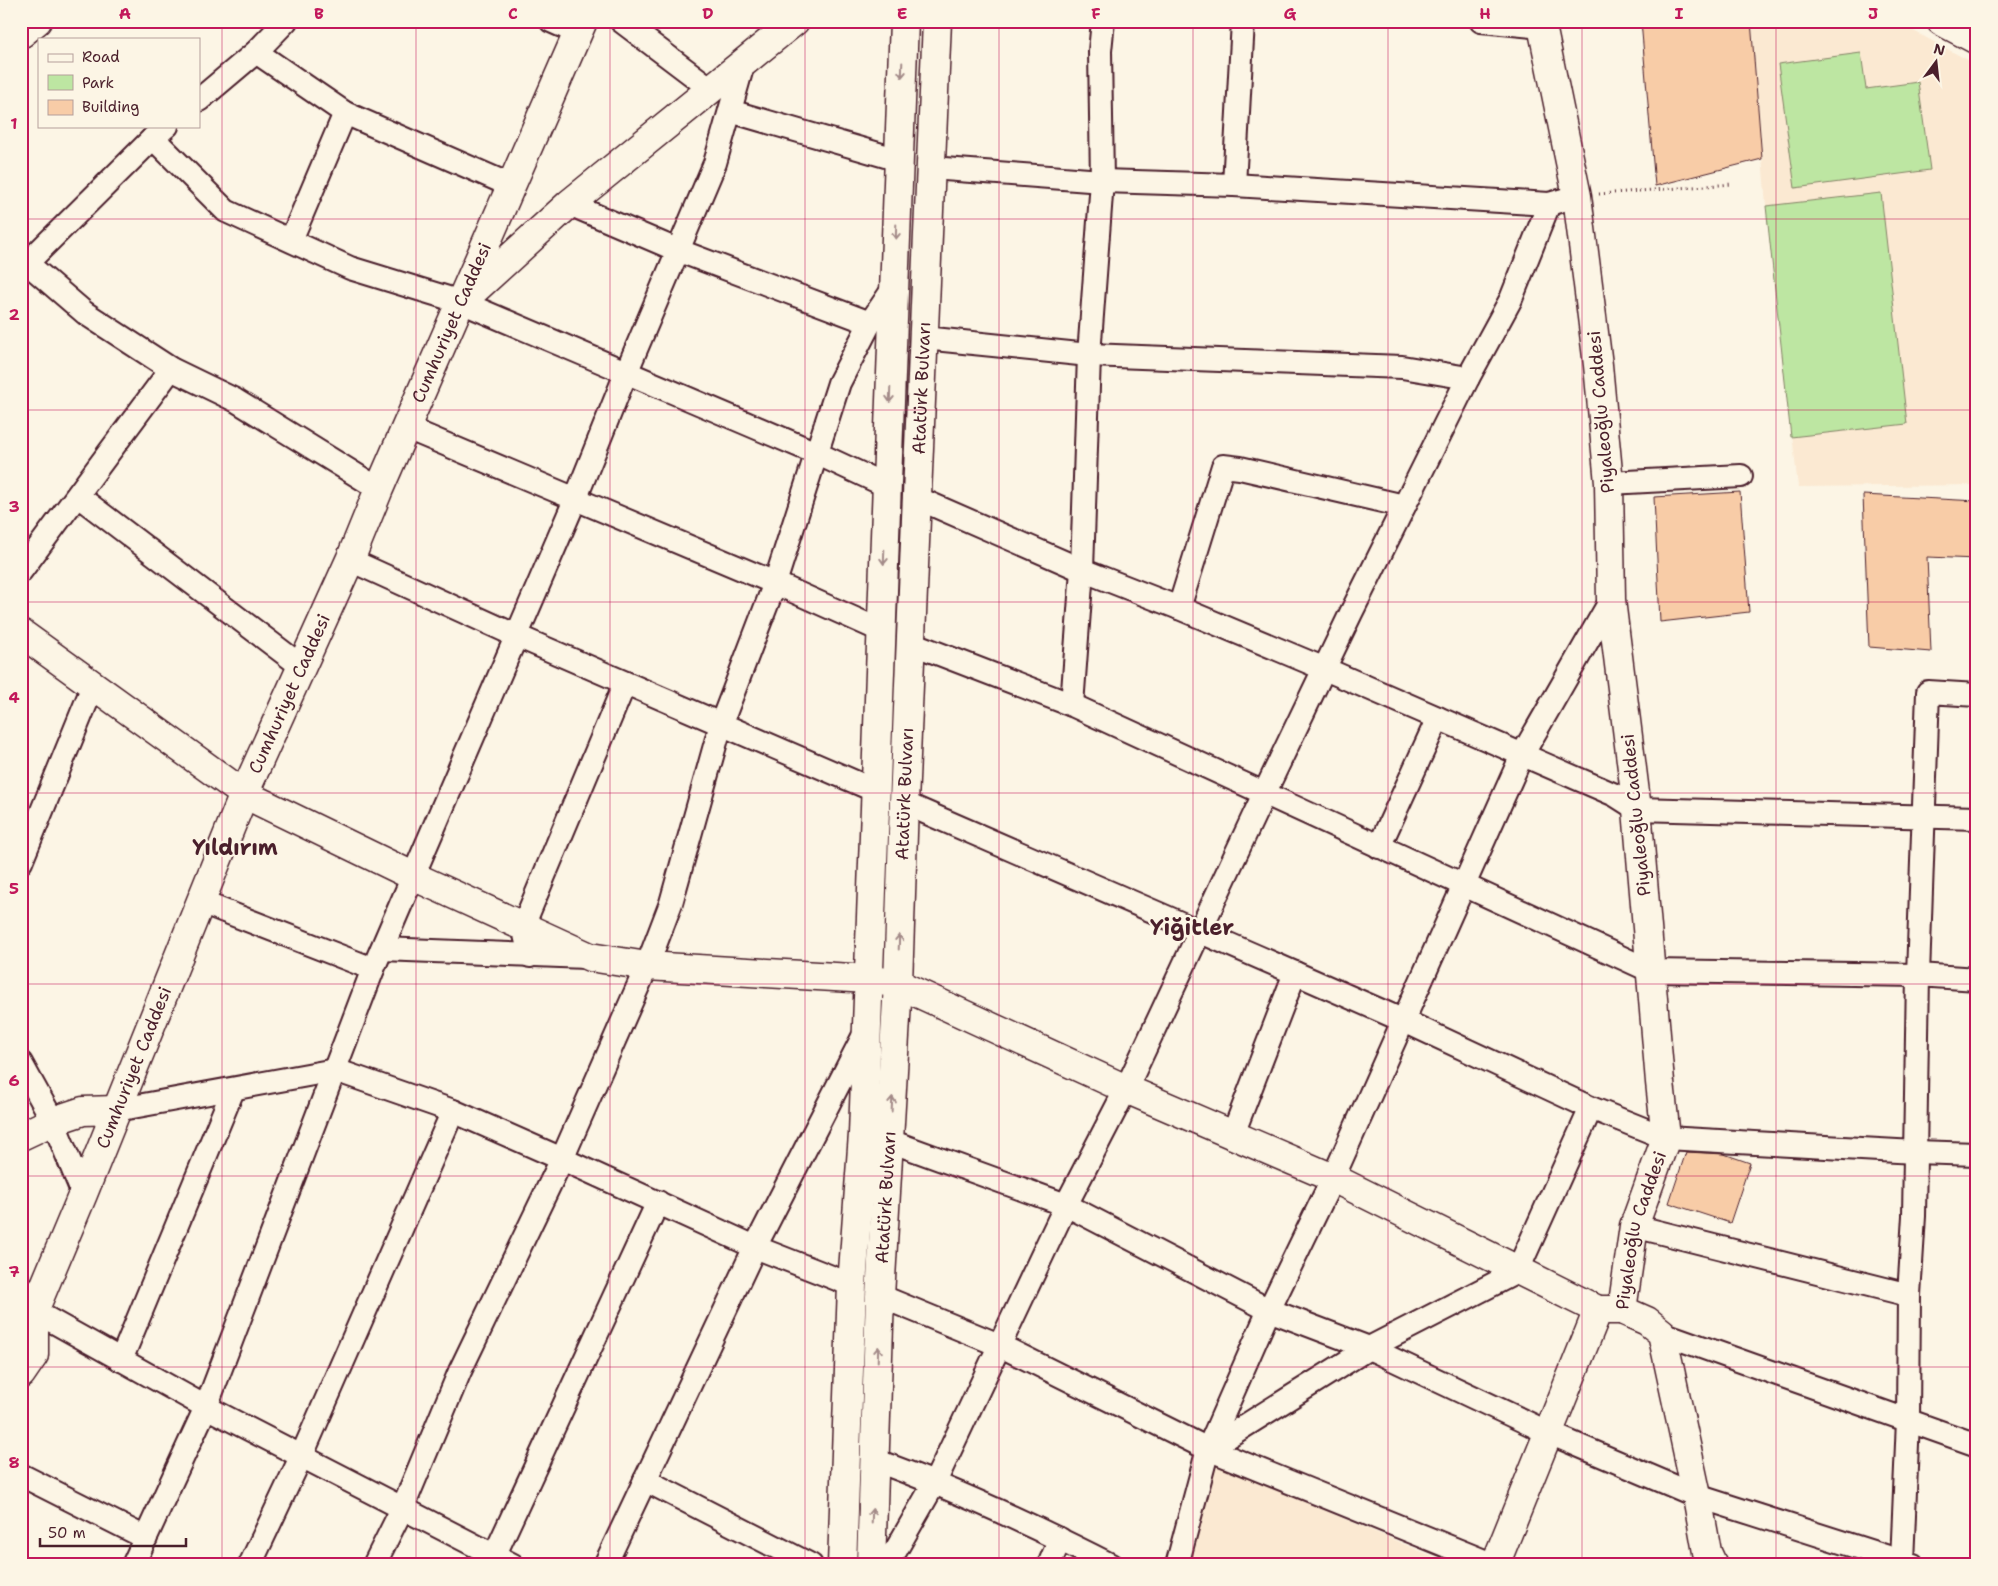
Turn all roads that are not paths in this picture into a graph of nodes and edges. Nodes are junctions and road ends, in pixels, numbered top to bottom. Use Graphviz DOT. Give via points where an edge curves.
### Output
graph roads {
  1 [pos="37,21"];
  2 [pos="286,21"];
  3 [pos="551,21"];
  4 [pos="620,21"];
  5 [pos="795,21"];
  6 [pos="904,21"];
  7 [pos="937,21"];
  8 [pos="1103,21"];
  9 [pos="1243,21"];
  10 [pos="1481,21"];
  11 [pos="1941,21"];
  12 [pos="1542,24"];
  13 [pos="581,27"];
  14 [pos="21,34"];
  15 [pos="1977,40"];
  16 [pos="256,52"];
  17 [pos="744,61"];
  18 [pos="710,88"];
  19 [pos="200,99"];
  20 [pos="730,111"];
  21 [pos="345,113"];
  22 [pos="160,132"];
  23 [pos="899,160"];
  24 [pos="931,168"];
  25 [pos="1102,181"];
  26 [pos="1234,185"];
  27 [pos="512,186"];
  28 [pos="1576,196"];
  29 [pos="569,204"];
  30 [pos="1549,204"];
  31 [pos="291,240"];
  32 [pos="677,250"];
  33 [pos="24,260"];
  34 [pos="461,302"];
  35 [pos="882,325"];
  36 [pos="924,338"];
  37 [pos="1089,355"];
  38 [pos="171,369"];
  39 [pos="626,373"];
  40 [pos="1468,378"];
  41 [pos="407,428"];
  42 [pos="816,453"];
  43 [pos="1741,476"];
  44 [pos="1609,483"];
  45 [pos="887,486"];
  46 [pos="379,489"];
  47 [pos="78,496"];
  48 [pos="917,498"];
  49 [pos="576,500"];
  50 [pos="1404,506"];
  51 [pos="350,560"];
  52 [pos="1082,570"];
  53 [pos="21,571"];
  54 [pos="775,583"];
  55 [pos="1612,600"];
  56 [pos="1179,608"];
  57 [pos="882,631"];
  58 [pos="21,633"];
  59 [pos="517,636"];
  60 [pos="911,643"];
  61 [pos="301,666"];
  62 [pos="1325,669"];
  63 [pos="625,682"];
  64 [pos="93,686"];
  65 [pos="1977,695"];
  66 [pos="1072,705"];
  67 [pos="1438,718"];
  68 [pos="721,724"];
  69 [pos="1522,755"];
  70 [pos="876,790"];
  71 [pos="244,794"];
  72 [pos="1264,794"];
  73 [pos="904,803"];
  74 [pos="1637,809"];
  75 [pos="1924,816"];
  76 [pos="1977,818"];
  77 [pos="1379,847"];
  78 [pos="21,862"];
  79 [pos="413,876"];
  80 [pos="1464,884"];
  81 [pos="201,902"];
  82 [pos="523,926"];
  83 [pos="1199,933"];
  84 [pos="530,956"];
  85 [pos="590,957"];
  86 [pos="378,959"];
  87 [pos="647,966"];
  88 [pos="1651,971"];
  89 [pos="1295,974"];
  90 [pos="1918,975"];
  91 [pos="869,979"];
  92 [pos="1977,979"];
  93 [pos="898,984"];
  94 [pos="1402,1020"];
  95 [pos="867,1028"];
  96 [pos="21,1063"];
  97 [pos="335,1070"];
  98 [pos="1126,1089"];
  99 [pos="233,1090"];
  100 [pos="1591,1108"];
  101 [pos="116,1110"];
  102 [pos="453,1111"];
  103 [pos="54,1121"];
  104 [pos="864,1134"];
  105 [pos="1233,1134"];
  106 [pos="21,1136"];
  107 [pos="1666,1138"];
  108 [pos="890,1141"];
  109 [pos="1915,1152"];
  110 [pos="1977,1154"];
  111 [pos="562,1158"];
  112 [pos="1333,1178"];
  113 [pos="83,1194"];
  114 [pos="658,1202"];
  115 [pos="1066,1205"];
  116 [pos="1634,1226"];
  117 [pos="755,1247"];
  118 [pos="1518,1272"];
  119 [pos="852,1285"];
  120 [pos="21,1286"];
  121 [pos="880,1296"];
  122 [pos="1909,1296"];
  123 [pos="1269,1310"];
  124 [pos="1610,1310"];
  125 [pos="34,1311"];
  126 [pos="1662,1332"];
  127 [pos="999,1345"];
  128 [pos="1370,1348"];
  129 [pos="122,1360"];
  130 [pos="21,1374"];
  131 [pos="206,1407"];
  132 [pos="1908,1420"];
  133 [pos="1549,1433"];
  134 [pos="1977,1445"];
  135 [pos="1208,1449"];
  136 [pos="302,1455"];
  137 [pos="846,1458"];
  138 [pos="874,1460"];
  139 [pos="21,1474"];
  140 [pos="645,1480"];
  141 [pos="935,1482"];
  142 [pos="1698,1496"];
  143 [pos="403,1507"];
  144 [pos="146,1538"];
  145 [pos="1060,1539"];
  146 [pos="1707,1560"];
  147 [pos="499,1562"];
  148 [pos="1907,1563"];
  149 [pos="133,1565"];
  150 [pos="250,1565"];
  151 [pos="374,1565"];
  152 [pos="605,1565"];
  153 [pos="811,1565"];
  154 [pos="842,1565"];
  155 [pos="870,1565"];
  156 [pos="882,1565"];
  157 [pos="1049,1565"];
  158 [pos="1111,1565"];
  159 [pos="1177,1565"];
  160 [pos="1494,1565"];
  1 -- 14 [label="main road"];
  2 -- 16 [label="street"];
  3 -- 13 [label="street"];
  4 -- 18 [label="street"];
  5 -- 17 [label="main road"];
  6 -- 23 [label="main road, Atatürk Bulvarı, one-way"];
  7 -- 24 [label="main road, Atatürk Bulvarı"];
  8 -- 25 [label="street" via="1100,51"];
  9 -- 26 [label="street"];
  10 -- 12 [label="street"];
  11 -- 15 [label="main road"];
  12 -- 28 [label="main road, Piyaleoğlu Caddesi"];
  13 -- 27 [label="main road, Cumhuriyet Caddesi"];
  16 -- 19 [label="street"];
  16 -- 21 [label="street"];
  17 -- 18 [label="main road"];
  17 -- 20 [label="street"];
  18 -- 29 [label="main road"];
  20 -- 23 [label="street"];
  20 -- 32 [label="street" via="715,163"];
  21 -- 27 [label="street"];
  21 -- 31 [label="street"];
  22 -- 31 [label="street" via="226,211"];
  22 -- 33 [label="street"];
  23 -- 24 [label="main road"];
  23 -- 35 [label="main road, Atatürk Bulvarı, one-way" via="895,286"];
  24 -- 25 [label="street"];
  24 -- 36 [label="main road, Atatürk Bulvarı"];
  25 -- 26 [label="street"];
  25 -- 37 [label="street"];
  26 -- 30 [label="street"];
  27 -- 34 [label="main road, Cumhuriyet Caddesi"];
  28 -- 30 [label="street"];
  28 -- 44 [label="main road, Piyaleoğlu Caddesi" via="1598,365"];
  29 -- 32 [label="street"];
  29 -- 34 [label="main road"];
  30 -- 40 [label="street" via="1511,299"];
  31 -- 34 [label="street" via="350,268"];
  32 -- 35 [label="street"];
  32 -- 39 [label="street"];
  33 -- 38 [label="street" via="84,313"];
  34 -- 39 [label="street"];
  34 -- 41 [label="main road, Cumhuriyet Caddesi"];
  35 -- 36 [label="main road"];
  35 -- 42 [label="street" via="839,383"];
  35 -- 45 [label="main road, Atatürk Bulvarı, one-way"];
  36 -- 37 [label="street"];
  36 -- 48 [label="main road, Atatürk Bulvarı"];
  37 -- 40 [label="street" via="1402,366"];
  37 -- 52 [label="street"];
  38 -- 46 [label="street" via="234,400"];
  38 -- 47 [label="street"];
  39 -- 42 [label="street"];
  39 -- 49 [label="street"];
  40 -- 50 [label="street"];
  41 -- 46 [label="main road, Cumhuriyet Caddesi"];
  41 -- 49 [label="street"];
  42 -- 45 [label="street"];
  42 -- 54 [label="street"];
  43 -- 44 [label="street"];
  44 -- 55 [label="main road, Piyaleoğlu Caddesi"];
  45 -- 48 [label="main road"];
  45 -- 57 [label="main road, Atatürk Bulvarı, one-way"];
  46 -- 51 [label="main road, Cumhuriyet Caddesi"];
  47 -- 53 [label="street"];
  47 -- 61 [label="street"];
  48 -- 52 [label="street"];
  48 -- 60 [label="main road, Atatürk Bulvarı"];
  49 -- 54 [label="street"];
  49 -- 59 [label="street"];
  50 -- 56 [label="street" via="1223,466"];
  50 -- 62 [label="street"];
  51 -- 59 [label="street"];
  51 -- 61 [label="main road, Cumhuriyet Caddesi"];
  52 -- 56 [label="street"];
  52 -- 66 [label="street"];
  54 -- 57 [label="street"];
  54 -- 68 [label="street"];
  55 -- 69 [label="street"];
  55 -- 74 [label="main road, Piyaleoğlu Caddesi"];
  56 -- 62 [label="street"];
  57 -- 60 [label="main road"];
  57 -- 70 [label="main road, Atatürk Bulvarı"];
  58 -- 64 [label="main road"];
  59 -- 63 [label="street"];
  59 -- 79 [label="street"];
  60 -- 66 [label="street"];
  60 -- 73 [label="main road, Atatürk Bulvarı"];
  61 -- 71 [label="main road, Cumhuriyet Caddesi"];
  62 -- 67 [label="street"];
  62 -- 72 [label="street"];
  63 -- 68 [label="street"];
  63 -- 82 [label="street"];
  64 -- 71 [label="main road"];
  64 -- 78 [label="street"];
  65 -- 75 [label="street" via="1928,692"];
  66 -- 72 [label="street"];
  67 -- 69 [label="street"];
  67 -- 77 [label="street"];
  68 -- 70 [label="street"];
  68 -- 87 [label="street" via="671,903"];
  69 -- 74 [label="street" via="1616,795"];
  69 -- 80 [label="street"];
  70 -- 73 [label="main road"];
  70 -- 91 [label="main road, Atatürk Bulvarı"];
  71 -- 79 [label="main road"];
  71 -- 81 [label="main road, Cumhuriyet Caddesi"];
  72 -- 77 [label="street"];
  72 -- 83 [label="street"];
  73 -- 83 [label="street"];
  93 -- 73 [label="main road, Atatürk Bulvarı, one-way"];
  74 -- 75 [label="street"];
  74 -- 88 [label="main road, Piyaleoğlu Caddesi"];
  75 -- 76 [label="street"];
  75 -- 90 [label="street"];
  77 -- 80 [label="street"];
  79 -- 82 [label="main road"];
  79 -- 86 [label="street"];
  80 -- 88 [label="street"];
  80 -- 94 [label="street"];
  81 -- 86 [label="street"];
  81 -- 101 [label="main road, Cumhuriyet Caddesi"];
  82 -- 84 [label="street"];
  82 -- 85 [label="main road"];
  83 -- 89 [label="street"];
  83 -- 98 [label="street"];
  84 -- 85 [label="street"];
  84 -- 86 [label="street"];
  85 -- 87 [label="main road"];
  86 -- 97 [label="street"];
  87 -- 91 [label="main road"];
  87 -- 111 [label="street"];
  88 -- 90 [label="street"];
  88 -- 107 [label="main road, Piyaleoğlu Caddesi"];
  89 -- 94 [label="street"];
  89 -- 105 [label="street"];
  90 -- 92 [label="street"];
  90 -- 109 [label="street"];
  91 -- 93 [label="main road"];
  91 -- 95 [label="main road, Atatürk Bulvarı"];
  93 -- 98 [label="main road"];
  108 -- 93 [label="main road, Atatürk Bulvarı, one-way"];
  94 -- 100 [label="street"];
  94 -- 112 [label="street"];
  95 -- 104 [label="main road, Atatürk Bulvarı"];
  95 -- 117 [label="street"];
  96 -- 103 [label="street"];
  97 -- 99 [label="street"];
  97 -- 102 [label="street"];
  97 -- 131 [label="street"];
  98 -- 105 [label="main road"];
  98 -- 115 [label="street"];
  99 -- 101 [label="street"];
  99 -- 129 [label="street"];
  100 -- 107 [label="street"];
  100 -- 118 [label="street"];
  101 -- 103 [label="main road" via="83,1111"];
  101 -- 113 [label="main road, Cumhuriyet Caddesi"];
  102 -- 111 [label="street"];
  102 -- 136 [label="street"];
  103 -- 106 [label="main road"];
  103 -- 113 [label="street"];
  104 -- 108 [label="main road"];
  104 -- 119 [label="main road, Atatürk Bulvarı"];
  105 -- 112 [label="main road"];
  107 -- 109 [label="street"];
  107 -- 116 [label="main road, Piyaleoğlu Caddesi"];
  108 -- 115 [label="street"];
  108 -- 121 [label="main road, Atatürk Bulvarı"];
  109 -- 110 [label="street"];
  109 -- 122 [label="street"];
  111 -- 114 [label="street"];
  111 -- 143 [label="street" via="460,1371"];
  112 -- 118 [label="main road"];
  112 -- 123 [label="street"];
  113 -- 125 [label="main road, Cumhuriyet Caddesi"];
  114 -- 117 [label="street"];
  114 -- 147 [label="street"];
  115 -- 123 [label="street"];
  115 -- 127 [label="street"];
  116 -- 122 [label="street"];
  116 -- 124 [label="main road, Piyaleoğlu Caddesi"];
  117 -- 119 [label="street"];
  117 -- 140 [label="street"];
  118 -- 124 [label="main road"];
  118 -- 128 [label="street"];
  119 -- 121 [label="main road"];
  119 -- 137 [label="main road, Atatürk Bulvarı"];
  120 -- 125 [label="street"];
  121 -- 127 [label="street"];
  138 -- 121 [label="main road, Atatürk Bulvarı, one-way"];
  122 -- 132 [label="street"];
  123 -- 128 [label="street"];
  123 -- 135 [label="street"];
  124 -- 126 [label="main road" via="1647,1321"];
  124 -- 133 [label="main road, Piyaleoğlu Caddesi"];
  125 -- 129 [label="street"];
  125 -- 130 [label="main road, Cumhuriyet Caddesi" via="34,1354"];
  126 -- 132 [label="street"];
  126 -- 142 [label="main road"];
  127 -- 135 [label="street"];
  127 -- 141 [label="street"];
  128 -- 133 [label="street"];
  128 -- 135 [label="street"];
  129 -- 131 [label="street"];
  131 -- 136 [label="street"];
  131 -- 144 [label="street"];
  132 -- 134 [label="street"];
  132 -- 148 [label="street"];
  133 -- 142 [label="street"];
  133 -- 160 [label="main road, Piyaleoğlu Caddesi"];
  135 -- 159 [label="street"];
  135 -- 160 [label="street"];
  136 -- 143 [label="street"];
  136 -- 150 [label="street"];
  137 -- 138 [label="main road"];
  137 -- 154 [label="main road, Atatürk Bulvarı"];
  138 -- 141 [label="street"];
  155 -- 138 [label="main road, Atatürk Bulvarı, one-way"];
  139 -- 144 [label="street"];
  140 -- 152 [label="street"];
  140 -- 153 [label="street"];
  141 -- 145 [label="street"];
  141 -- 156 [label="street" via="896,1550"];
  142 -- 146 [label="main road"];
  142 -- 148 [label="street"];
  143 -- 147 [label="street"];
  143 -- 151 [label="street"];
  144 -- 149 [label="street"];
  145 -- 157 [label="street"];
  145 -- 158 [label="street"];
}
